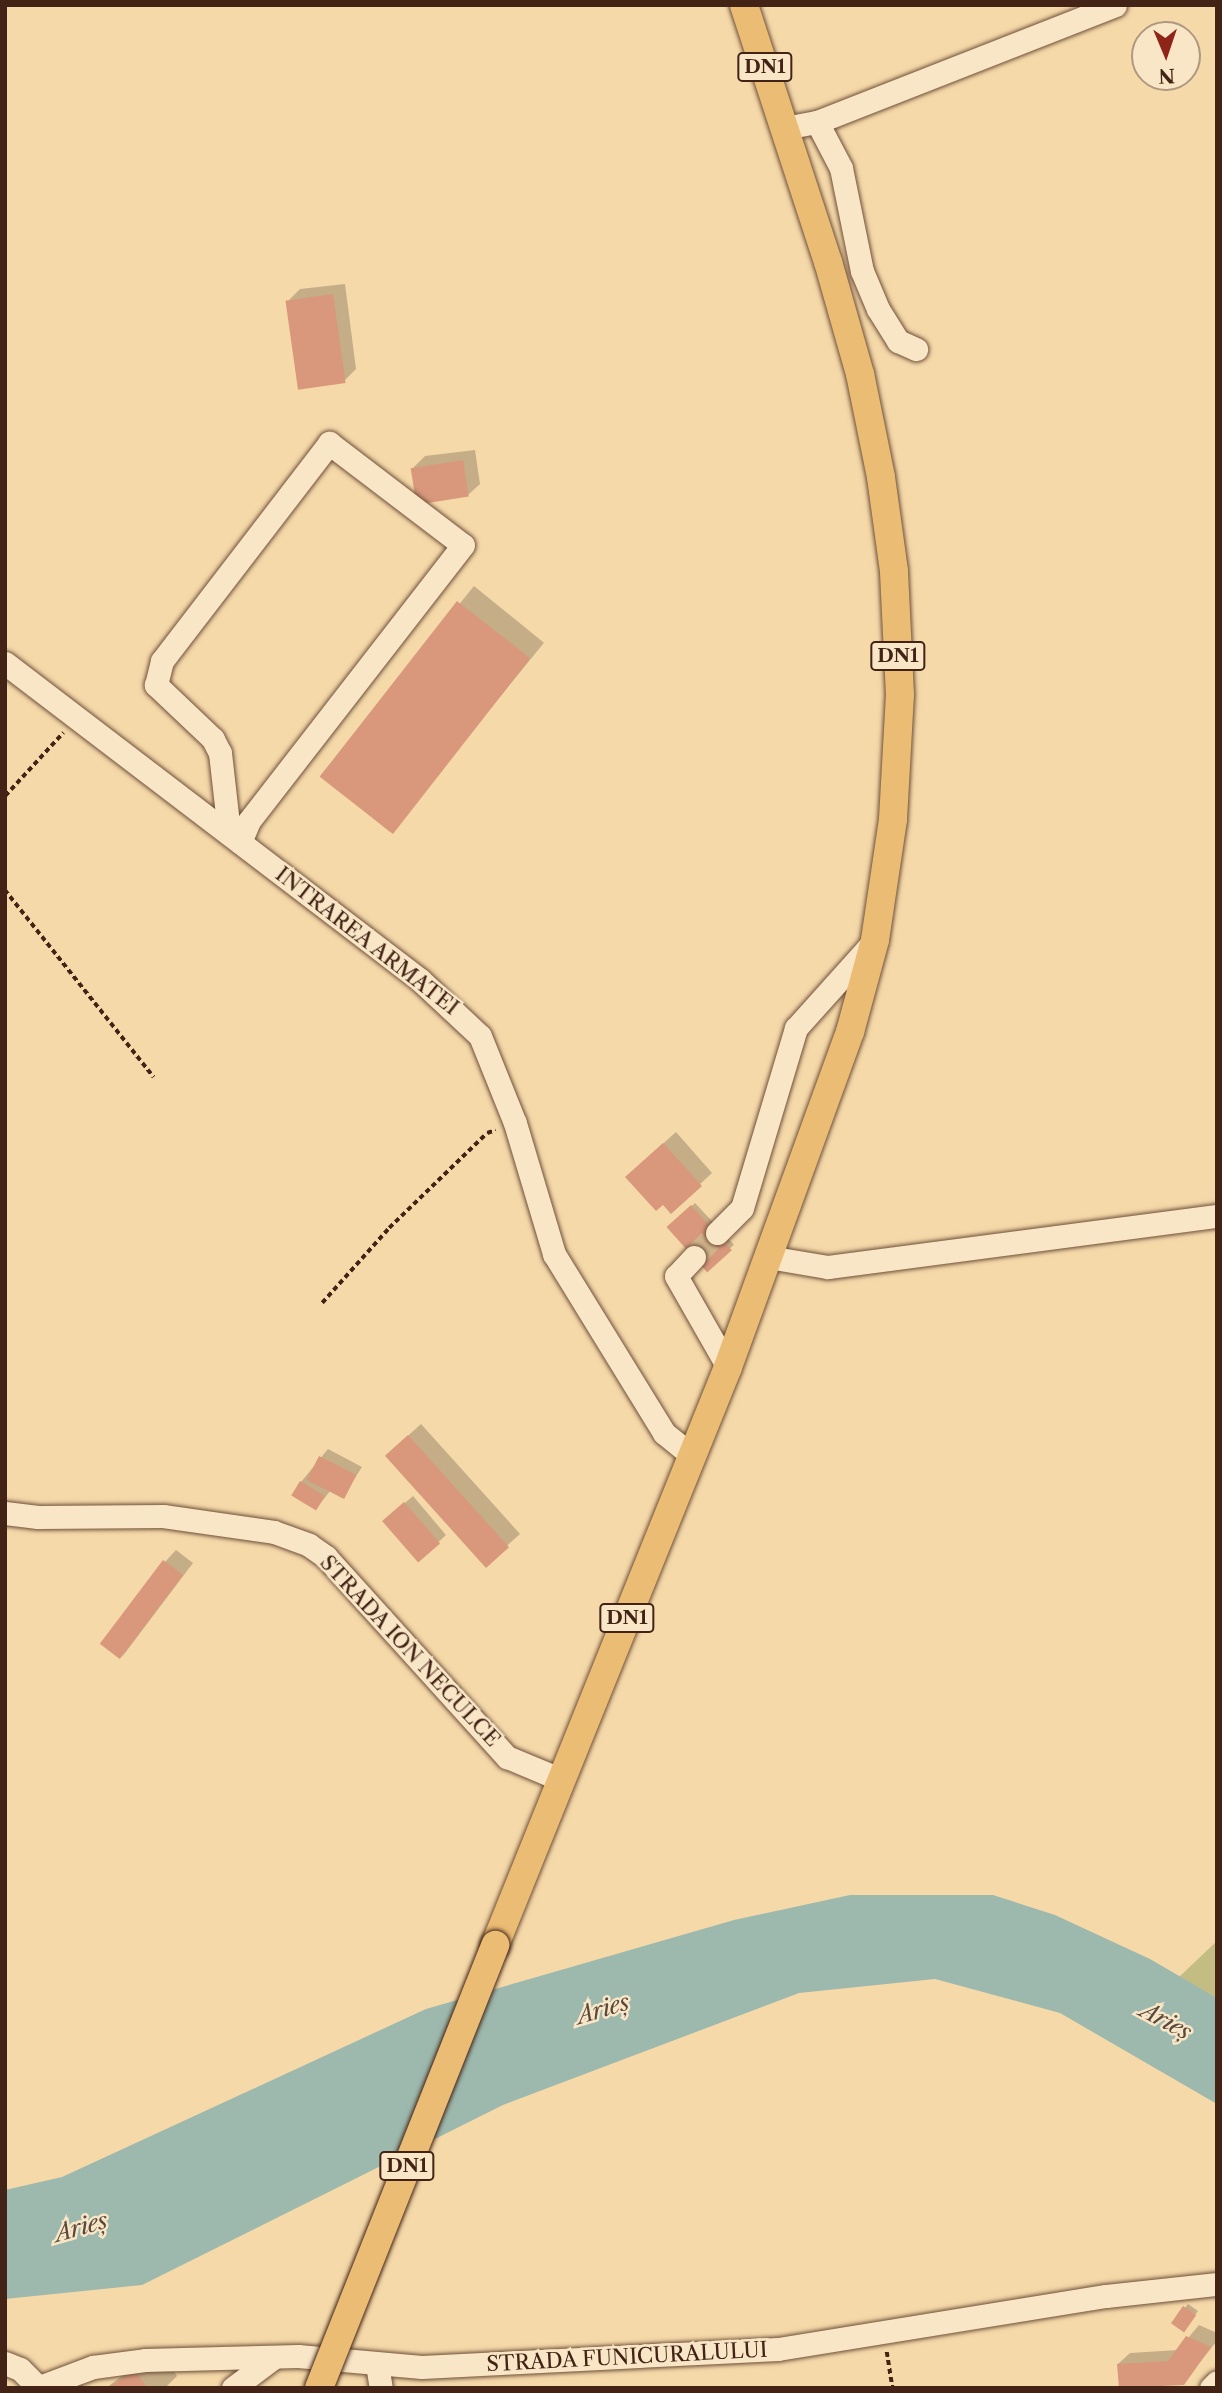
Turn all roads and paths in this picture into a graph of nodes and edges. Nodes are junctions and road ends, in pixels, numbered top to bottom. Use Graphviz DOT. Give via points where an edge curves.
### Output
graph roads {
  1 [pos="744,5"];
  2 [pos="1115,5"];
  3 [pos="817,122"];
  4 [pos="785,128"];
  5 [pos="916,349"];
  6 [pos="5,663"];
  7 [pos="78,716"];
  8 [pos="5,796"];
  9 [pos="234,837"];
  10 [pos="5,890"];
  11 [pos="875,940"];
  12 [pos="154,1077"];
  13 [pos="515,1122"];
  14 [pos="1217,1216"];
  15 [pos="718,1233"];
  16 [pos="694,1257"];
  17 [pos="768,1257"];
  18 [pos="322,1303"];
  19 [pos="728,1367"];
  20 [pos="691,1455"];
  21 [pos="5,1513"];
  22 [pos="562,1780"];
  23 [pos="1217,2284"];
  24 [pos="885,2332"];
  25 [pos="273,2358"];
  26 [pos="5,2363"];
  27 [pos="377,2364"];
  28 [pos="1217,2382"];
  29 [pos="37,2387"];
  30 [pos="233,2388"];
  31 [pos="319,2388"];
  32 [pos="381,2388"];
  33 [pos="893,2388"];
  34 [pos="1211,2388"];
  1 -- 4 [label="main road, DN1"];
  2 -- 3 [label="street"];
  3 -- 4 [label="street"];
  3 -- 5 [label="street" via="841,168 862,271 878,309 898,341"];
  4 -- 11 [label="main road, DN1" via="860,374 894,572 900,709 893,819"];
  6 -- 7 [label="street, INTRAREA ARMATEI"];
  7 -- 8 [label="path"];
  7 -- 9 [label="street, INTRAREA ARMATEI"];
  9 -- 9 [label="street" via="463,545 329,443 162,661 156,685 214,739"];
  9 -- 13 [label="street, INTRAREA ARMATEI" via="461,1016 480,1036"];
  10 -- 12 [label="path"];
  11 -- 15 [label="street" via="796,1028 743,1208"];
  11 -- 17 [label="main road, DN1" via="850,1032"];
  13 -- 18 [label="path" via="487,1133 389,1228"];
  13 -- 20 [label="street, INTRAREA ARMATEI" via="554,1254 664,1433"];
  14 -- 17 [label="street" via="828,1267"];
  16 -- 19 [label="street" via="676,1276"];
  17 -- 19 [label="main road, DN1"];
  19 -- 20 [label="main road, DN1"];
  20 -- 22 [label="main road, DN1"];
  21 -- 22 [label="street, STRADA ION NECULCE" via="163,1516 274,1532 309,1545 326,1557 507,1757"];
  22 -- 31 [label="main road, DN1, bridge"];
  23 -- 24 [label="street, STRADA FUNICURALULUI"];
  24 -- 27 [label="street, STRADA FUNICURALULUI" via="778,2350 422,2367"];
  24 -- 33 [label="path"];
  25 -- 27 [label="street, STRADA FUNICURALULUI"];
  25 -- 29 [label="street, STRADA FUNICURALULUI" via="145,2360 93,2367"];
  25 -- 30 [label="street"];
  26 -- 29 [label="street"];
  27 -- 32 [label="street"];
  28 -- 34 [label="street"];
}
